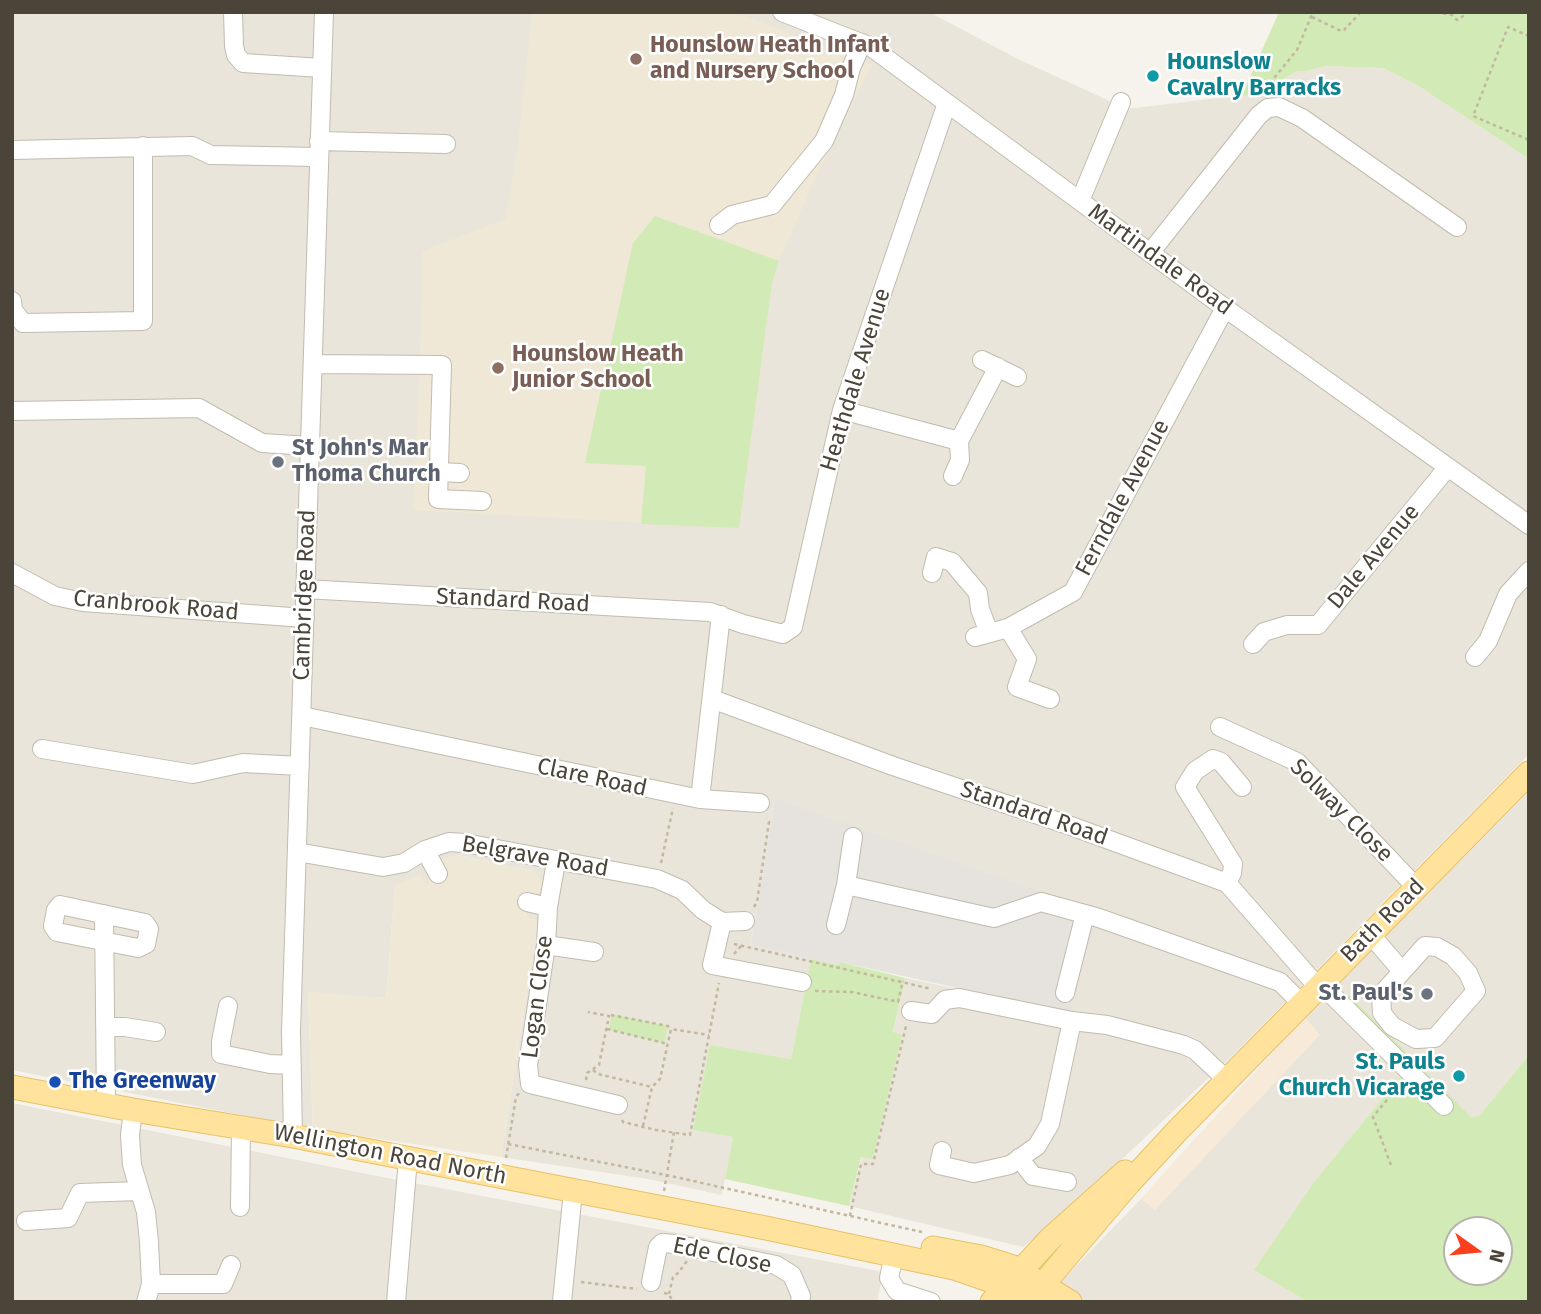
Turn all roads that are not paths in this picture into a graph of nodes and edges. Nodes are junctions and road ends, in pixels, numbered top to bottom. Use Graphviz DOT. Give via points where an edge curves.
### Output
graph roads {
  1 [pos="233,12"];
  2 [pos="324,12"];
  3 [pos="782,12"];
  4 [pos="862,43"];
  5 [pos="322,68"];
  6 [pos="1121,102"];
  7 [pos="947,103"];
  8 [pos="446,144"];
  9 [pos="143,146"];
  10 [pos="318,149"];
  11 [pos="12,150"];
  12 [pos="1080,201"];
  13 [pos="719,225"];
  14 [pos="1457,228"];
  15 [pos="1150,253"];
  16 [pos="12,301"];
  17 [pos="1225,308"];
  18 [pos="313,363"];
  19 [pos="1017,377"];
  20 [pos="842,410"];
  21 [pos="12,411"];
  22 [pos="959,441"];
  23 [pos="309,446"];
  24 [pos="1448,467"];
  25 [pos="439,472"];
  26 [pos="460,473"];
  27 [pos="953,476"];
  28 [pos="482,500"];
  29 [pos="1529,525"];
  30 [pos="1529,571"];
  31 [pos="12,573"];
  32 [pos="932,573"];
  33 [pos="306,589"];
  34 [pos="721,615"];
  35 [pos="305,618"];
  36 [pos="1008,628"];
  37 [pos="1253,644"];
  38 [pos="1475,657"];
  39 [pos="712,699"];
  40 [pos="1050,699"];
  41 [pos="302,716"];
  42 [pos="1220,727"];
  43 [pos="42,749"];
  44 [pos="300,766"];
  45 [pos="1529,773"];
  46 [pos="1242,788"];
  47 [pos="700,799"];
  48 [pos="760,803"];
  49 [pos="853,837"];
  50 [pos="425,850"];
  51 [pos="297,852"];
  52 [pos="556,862"];
  53 [pos="438,874"];
  54 [pos="1227,883"];
  55 [pos="846,885"];
  56 [pos="1416,887"];
  57 [pos="527,902"];
  58 [pos="548,907"];
  59 [pos="104,914"];
  60 [pos="1085,914"];
  61 [pos="745,921"];
  62 [pos="836,925"];
  63 [pos="720,931"];
  64 [pos="1370,934"];
  65 [pos="105,941"];
  66 [pos="546,944"];
  67 [pos="594,953"];
  68 [pos="1402,971"];
  69 [pos="802,982"];
  70 [pos="1313,991"];
  71 [pos="1065,993"];
  72 [pos="228,1006"];
  73 [pos="904,1006"];
  74 [pos="1072,1021"];
  75 [pos="105,1027"];
  76 [pos="156,1032"];
  77 [pos="292,1065"];
  78 [pos="1227,1080"];
  79 [pos="12,1087"];
  80 [pos="106,1105"];
  81 [pos="618,1105"];
  82 [pos="1444,1105"];
  83 [pos="133,1110"];
  84 [pos="241,1127"];
  85 [pos="1178,1130"];
  86 [pos="293,1136"];
  87 [pos="942,1151"];
  88 [pos="1019,1158"];
  89 [pos="408,1159"];
  90 [pos="1067,1182"];
  91 [pos="140,1191"];
  92 [pos="573,1191"];
  93 [pos="240,1207"];
  94 [pos="26,1221"];
  95 [pos="766,1228"];
  96 [pos="894,1255"];
  97 [pos="231,1265"];
  98 [pos="151,1284"];
  99 [pos="649,1288"];
  100 [pos="1022,1292"];
  101 [pos="146,1302"];
  102 [pos="396,1302"];
  103 [pos="562,1302"];
  104 [pos="800,1302"];
  105 [pos="931,1302"];
  106 [pos="1070,1302"];
  1 -- 5 [label="street" via="236,55 243,63"];
  2 -- 5 [label="street, Cambridge Road"];
  3 -- 4 [label="street, Martindale Road"];
  4 -- 7 [label="street, Martindale Road"];
  4 -- 13 [label="street" via="824,141 772,205 732,215"];
  5 -- 10 [label="street, Cambridge Road"];
  6 -- 12 [label="street"];
  7 -- 12 [label="street, Martindale Road"];
  7 -- 20 [label="street, Heathdale Avenue"];
  8 -- 10 [label="street"];
  9 -- 10 [label="street" via="192,146 211,155"];
  9 -- 11 [label="street"];
  9 -- 16 [label="street" via="143,321 23,323"];
  10 -- 18 [label="street, Cambridge Road"];
  12 -- 15 [label="street, Martindale Road"];
  14 -- 15 [label="street" via="1302,118 1274,107 1259,115"];
  15 -- 17 [label="street, Martindale Road"];
  17 -- 24 [label="street, Martindale Road"];
  17 -- 36 [label="street, Ferndale Avenue" via="1073,592"];
  18 -- 23 [label="street, Cambridge Road"];
  18 -- 25 [label="street" via="442,365"];
  19 -- 22 [label="street" via="990,363"];
  20 -- 22 [label="street"];
  20 -- 34 [label="street, Heathdale Avenue" via="793,627 783,634"];
  21 -- 23 [label="street" via="199,408 262,443"];
  22 -- 27 [label="street" via="960,460"];
  23 -- 33 [label="street, Cambridge Road"];
  24 -- 29 [label="street, Martindale Road"];
  24 -- 37 [label="street, Dale Avenue" via="1318,625 1287,625 1264,632"];
  25 -- 26 [label="street"];
  25 -- 28 [label="street" via="438,499"];
  30 -- 38 [label="street" via="1508,594 1488,641"];
  31 -- 35 [label="street, Cranbrook Road" via="55,596 82,603"];
  32 -- 36 [label="street, Ferndale Avenue" via="936,557 952,562 978,593 982,635"];
  33 -- 34 [label="street, Standard Road"];
  33 -- 35 [label="street, Cambridge Road"];
  34 -- 39 [label="street"];
  35 -- 41 [label="street, Cambridge Road"];
  36 -- 40 [label="street" via="1027,659 1017,687"];
  39 -- 47 [label="street"];
  39 -- 54 [label="street, Standard Road"];
  41 -- 44 [label="street, Cambridge Road"];
  41 -- 47 [label="street, Clare Road"];
  42 -- 56 [label="street, Solway Close" via="1297,762"];
  43 -- 44 [label="street" via="193,774 243,763"];
  44 -- 51 [label="street, Cambridge Road"];
  45 -- 56 [label="main road, Bath Road"];
  46 -- 54 [label="street" via="1221,762 1213,759 1195,771 1185,787 1233,864"];
  47 -- 48 [label="street, Clare Road"];
  49 -- 55 [label="street"];
  50 -- 51 [label="street, Belgrave Road" via="404,863 383,867"];
  50 -- 52 [label="street, Belgrave Road" via="449,842 465,843"];
  50 -- 53 [label="street"];
  51 -- 77 [label="street, Cambridge Road"];
  52 -- 58 [label="street, Logan Close"];
  52 -- 63 [label="street, Belgrave Road" via="657,879 682,890"];
  54 -- 70 [label="street, Standard Road"];
  55 -- 60 [label="street" via="994,918 1041,902"];
  55 -- 62 [label="street"];
  56 -- 64 [label="main road, Bath Road"];
  57 -- 58 [label="street"];
  58 -- 66 [label="street, Logan Close"];
  59 -- 65 [label="street"];
  59 -- 65 [label="street" via="145,923 149,929 145,944 138,948"];
  59 -- 65 [label="street" via="60,905 53,926 57,932"];
  60 -- 70 [label="street"];
  60 -- 71 [label="street"];
  61 -- 63 [label="street"];
  63 -- 69 [label="street" via="717,966"];
  64 -- 68 [label="street"];
  64 -- 70 [label="main road, Bath Road"];
  65 -- 75 [label="street"];
  66 -- 67 [label="street"];
  66 -- 81 [label="street, Logan Close" via="528,1065 530,1084"];
  68 -- 68 [label="street" via="1381,995 1382,1013 1392,1027 1416,1039 1435,1038 1476,991 1453,956 1437,947 1424,946"];
  70 -- 78 [label="main road, Bath Road"];
  70 -- 82 [label="street"];
  72 -- 77 [label="street" via="221,1054"];
  73 -- 74 [label="street" via="932,1014 946,1000 959,998"];
  74 -- 78 [label="street" via="1184,1045"];
  74 -- 88 [label="street" via="1050,1124 1037,1146"];
  75 -- 76 [label="street"];
  75 -- 80 [label="street"];
  77 -- 86 [label="street, Cambridge Road"];
  78 -- 85 [label="main road, Bath Road"];
  79 -- 80 [label="main road, Wellington Road North"];
  80 -- 83 [label="main road, Wellington Road North"];
  83 -- 84 [label="main road, Wellington Road North"];
  83 -- 91 [label="street" via="132,1165"];
  84 -- 86 [label="main road, Wellington Road North"];
  84 -- 93 [label="street"];
  85 -- 100 [label="main road, Bath Road"];
  85 -- 100 [label="main road, Bath Road" via="1050,1239"];
  86 -- 89 [label="main road, Wellington Road North"];
  87 -- 88 [label="street" via="939,1165 974,1173 1010,1165"];
  88 -- 90 [label="street" via="1033,1177"];
  89 -- 92 [label="main road, Wellington Road North"];
  89 -- 102 [label="street"];
  91 -- 94 [label="street" via="80,1194 68,1218"];
  91 -- 98 [label="street"];
  92 -- 95 [label="main road, Wellington Road North"];
  92 -- 103 [label="street"];
  95 -- 96 [label="main road, Wellington Road North"];
  95 -- 100 [label="main road, Wellington Road North" via="915,1244 981,1257"];
  96 -- 100 [label="main road, Wellington Road North" via="954,1268"];
  96 -- 105 [label="street" via="889,1278 897,1291"];
  97 -- 98 [label="street" via="223,1284"];
  98 -- 101 [label="street"];
  99 -- 104 [label="street, Ede Close" via="658,1247 675,1244 776,1265 792,1275"];
  100 -- 106 [label="main road"];
}
